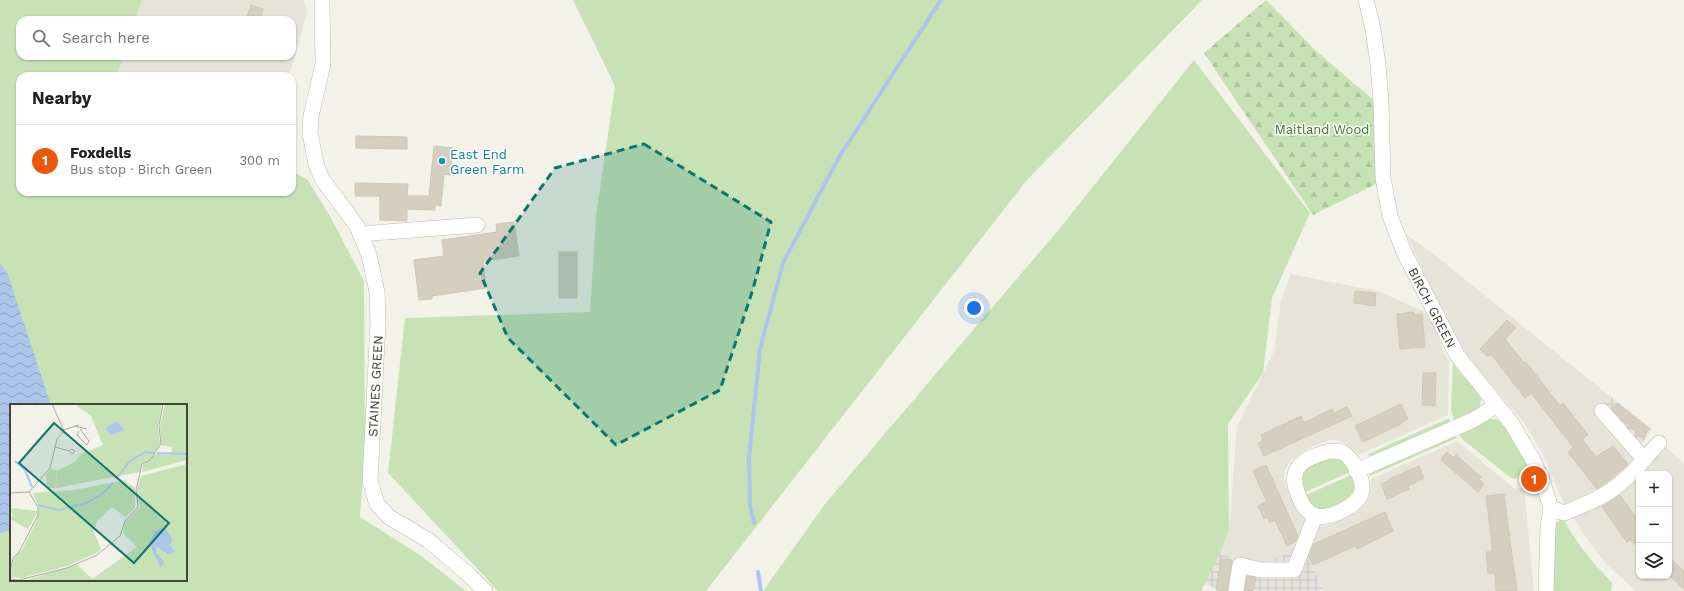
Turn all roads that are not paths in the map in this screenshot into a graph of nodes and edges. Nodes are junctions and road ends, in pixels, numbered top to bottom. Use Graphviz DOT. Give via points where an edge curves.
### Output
graph roads {
  1 [pos="322,0"];
  2 [pos="1366,0"];
  3 [pos="478,225"];
  4 [pos="360,234"];
  5 [pos="1496,404"];
  6 [pos="1602,411"];
  7 [pos="1659,443"];
  8 [pos="1644,458"];
  9 [pos="1356,471"];
  10 [pos="1551,508"];
  11 [pos="1315,516"];
  12 [pos="1236,590"];
  13 [pos="485,591"];
  14 [pos="1546,591"];
  1 -- 4 [label="street, STAINES GREEN" via="323,64 311,116 310,133 316,164 322,179 357,226"];
  2 -- 5 [label="street, BIRCH GREEN" via="1378,64 1382,178 1390,216 1404,252 1446,336 1471,375"];
  3 -- 4 [label="street"];
  4 -- 13 [label="street, STAINES GREEN" via="370,255 377,292 378,323 370,481 377,504 389,517 428,540 469,574"];
  5 -- 9 [label="street" via="1471,421"];
  5 -- 10 [label="street, BIRCH GREEN" via="1512,424 1533,460"];
  6 -- 8 [label="street"];
  7 -- 8 [label="street"];
  8 -- 10 [label="street" via="1622,482 1598,497 1564,513"];
  9 -- 11 [label="street" via="1362,488 1355,503 1327,517"];
  9 -- 11 [label="street" via="1351,460 1336,450 1322,453 1299,465 1295,473 1295,488 1305,508"];
  10 -- 14 [label="street, BIRCH GREEN"];
  11 -- 12 [label="street" via="1294,570 1260,570 1240,565"];
}
